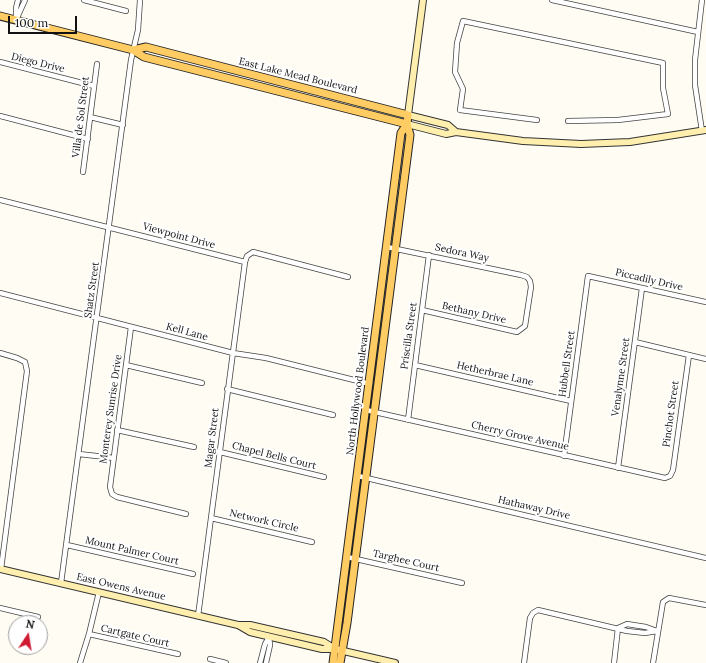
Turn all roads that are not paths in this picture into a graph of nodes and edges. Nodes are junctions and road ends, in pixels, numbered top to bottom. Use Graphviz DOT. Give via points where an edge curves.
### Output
graph roads {
  1 [pos="18,0"];
  2 [pos="25,0"];
  3 [pos="84,0"];
  4 [pos="140,0"];
  5 [pos="423,0"];
  6 [pos="552,0"];
  7 [pos="702,0"];
  8 [pos="102,2"];
  9 [pos="126,11"];
  10 [pos="0,16"];
  11 [pos="16,20"];
  12 [pos="698,32"];
  13 [pos="133,50"];
  14 [pos="0,62"];
  15 [pos="97,64"];
  16 [pos="260,76"];
  17 [pos="237,80"];
  18 [pos="94,86"];
  19 [pos="285,92"];
  20 [pos="325,93"];
  21 [pos="408,115"];
  22 [pos="0,116"];
  23 [pos="90,117"];
  24 [pos="537,120"];
  25 [pos="568,121"];
  26 [pos="407,124"];
  27 [pos="123,125"];
  28 [pos="704,131"];
  29 [pos="456,132"];
  30 [pos="88,139"];
  31 [pos="83,172"];
  32 [pos="394,192"];
  33 [pos="402,193"];
  34 [pos="0,200"];
  35 [pos="109,227"];
  36 [pos="387,247"];
  37 [pos="396,249"];
  38 [pos="429,255"];
  39 [pos="245,262"];
  40 [pos="588,276"];
  41 [pos="348,277"];
  42 [pos="642,288"];
  43 [pos="0,293"];
  44 [pos="706,302"];
  45 [pos="422,310"];
  46 [pos="97,317"];
  47 [pos="131,327"];
  48 [pos="522,330"];
  49 [pos="635,342"];
  50 [pos="233,353"];
  51 [pos="0,354"];
  52 [pos="688,355"];
  53 [pos="706,359"];
  54 [pos="415,364"];
  55 [pos="126,365"];
  56 [pos="202,383"];
  57 [pos="370,384"];
  58 [pos="227,389"];
  59 [pos="571,401"];
  60 [pos="366,410"];
  61 [pos="375,412"];
  62 [pos="333,415"];
  63 [pos="408,420"];
  64 [pos="117,430"];
  65 [pos="194,447"];
  66 [pos="220,452"];
  67 [pos="79,454"];
  68 [pos="564,456"];
  69 [pos="114,458"];
  70 [pos="618,468"];
  71 [pos="358,476"];
  72 [pos="670,476"];
  73 [pos="324,477"];
  74 [pos="366,478"];
  75 [pos="186,514"];
  76 [pos="211,518"];
  77 [pos="0,527"];
  78 [pos="7,529"];
  79 [pos="312,542"];
  80 [pos="67,545"];
  81 [pos="347,556"];
  82 [pos="355,558"];
  83 [pos="706,558"];
  84 [pos="0,569"];
  85 [pos="193,574"];
  86 [pos="61,583"];
  87 [pos="462,583"];
  88 [pos="99,592"];
  89 [pos="706,605"];
  90 [pos="0,608"];
  91 [pos="30,615"];
  92 [pos="198,616"];
  93 [pos="238,625"];
  94 [pos="618,628"];
  95 [pos="657,632"];
  96 [pos="89,634"];
  97 [pos="269,637"];
  98 [pos="339,650"];
  99 [pos="178,654"];
  100 [pos="210,659"];
  101 [pos="80,663"];
  102 [pos="226,663"];
  103 [pos="260,663"];
  104 [pos="266,663"];
  105 [pos="332,663"];
  106 [pos="340,663"];
  107 [pos="395,663"];
  108 [pos="524,663"];
  109 [pos="614,663"];
  110 [pos="653,663"];
  1 -- 11 [label="street"];
  2 -- 11 [label="street"];
  3 -- 8 [label="street"];
  4 -- 13 [label="street, Shatz Street" via="138,30"];
  5 -- 21 [label="main road, North Hollywood Boulevard"];
  6 -- 12 [label="street"];
  7 -- 12 [label="street"];
  8 -- 9 [label="street"];
  10 -- 11 [label="main road, East Lake Mead Boulevard"];
  11 -- 13 [label="main road, East Lake Mead Boulevard"];
  12 -- 28 [label="street" via="695,85"];
  13 -- 16 [label="main road, East Lake Mead Boulevard" via="146,47"];
  13 -- 17 [label="main road, East Lake Mead Boulevard" via="144,57"];
  13 -- 27 [label="street, Shatz Street"];
  14 -- 18 [label="street, Diego Drive"];
  15 -- 18 [label="street, Villa de Sol Street"];
  16 -- 17 [label="main road" via="251,80"];
  16 -- 20 [label="main road, East Lake Mead Boulevard"];
  17 -- 19 [label="main road, East Lake Mead Boulevard"];
  18 -- 23 [label="street, Villa de Sol Street"];
  19 -- 20 [label="main road" via="290,90 315,96"];
  19 -- 26 [label="main road, East Lake Mead Boulevard"];
  20 -- 21 [label="main road, East Lake Mead Boulevard"];
  21 -- 26 [label="main road, North Hollywood Boulevard"];
  21 -- 29 [label="main road, East Lake Mead Boulevard" via="448,125"];
  22 -- 30 [label="street"];
  23 -- 27 [label="street"];
  23 -- 30 [label="street, Villa de Sol Street"];
  24 -- 25 [label="street" via="460,110 464,89 455,72 457,43 463,21 663,63 663,88 668,114 618,120"];
  26 -- 29 [label="main road, East Lake Mead Boulevard" via="446,134"];
  26 -- 32 [label="main road, North Hollywood Boulevard" via="401,133"];
  26 -- 33 [label="main road, North Hollywood Boulevard" via="410,134"];
  27 -- 35 [label="street, Shatz Street"];
  28 -- 29 [label="main road, East Lake Mead Boulevard" via="630,142 581,144 516,140"];
  30 -- 31 [label="street, Villa de Sol Street"];
  32 -- 33 [label="main road"];
  32 -- 36 [label="main road, North Hollywood Boulevard"];
  33 -- 37 [label="main road, North Hollywood Boulevard"];
  34 -- 35 [label="street, Viewpoint Drive"];
  35 -- 39 [label="street, Viewpoint Drive"];
  35 -- 46 [label="street, Shatz Street"];
  36 -- 37 [label="street, Sedora Way"];
  36 -- 57 [label="main road, North Hollywood Boulevard"];
  37 -- 38 [label="street, Sedora Way"];
  37 -- 61 [label="main road, North Hollywood Boulevard"];
  38 -- 45 [label="street, Priscilla Street"];
  38 -- 48 [label="street, Sedora Way" via="527,277 532,286 526,326"];
  39 -- 41 [label="street" via="247,256 253,252"];
  39 -- 50 [label="street, Magar Street"];
  40 -- 42 [label="street, Piccadily Drive"];
  40 -- 59 [label="street, Hubbell Street"];
  42 -- 44 [label="street, Piccadily Drive"];
  42 -- 49 [label="street, Venalynne Street"];
  43 -- 46 [label="street, Kell Lane"];
  45 -- 48 [label="street, Bethany Drive" via="517,332"];
  45 -- 54 [label="street, Priscilla Street"];
  46 -- 47 [label="street, Kell Lane"];
  46 -- 67 [label="street, Shatz Street"];
  47 -- 50 [label="street, Kell Lane"];
  47 -- 55 [label="street, Monterey Sunrise Drive"];
  49 -- 52 [label="street"];
  49 -- 70 [label="street, Venalynne Street"];
  50 -- 57 [label="street, Kell Lane" via="266,358"];
  50 -- 58 [label="street, Magar Street"];
  51 -- 78 [label="street" via="25,362 27,371"];
  52 -- 53 [label="street"];
  52 -- 72 [label="street, Pinchot Street" via="673,470"];
  54 -- 59 [label="street, Hetherbrae Lane"];
  54 -- 63 [label="street, Priscilla Street"];
  55 -- 56 [label="street"];
  55 -- 64 [label="street, Monterey Sunrise Drive"];
  57 -- 60 [label="main road, North Hollywood Boulevard"];
  58 -- 62 [label="street"];
  58 -- 66 [label="street, Magar Street"];
  59 -- 68 [label="street, Hubbell Street"];
  60 -- 61 [label="street, Cherry Grove Avenue"];
  60 -- 71 [label="main road, North Hollywood Boulevard"];
  61 -- 63 [label="street, Cherry Grove Avenue"];
  61 -- 74 [label="main road, North Hollywood Boulevard"];
  63 -- 68 [label="street, Cherry Grove Avenue"];
  64 -- 65 [label="street"];
  64 -- 69 [label="street, Monterey Sunrise Drive"];
  66 -- 73 [label="street, Chapel Bells Court"];
  66 -- 76 [label="street, Magar Street"];
  67 -- 69 [label="street"];
  67 -- 80 [label="street, Shatz Street"];
  68 -- 70 [label="street, Cherry Grove Avenue"];
  69 -- 75 [label="street, Monterey Sunrise Drive" via="110,487 112,494"];
  70 -- 72 [label="street, Cherry Grove Avenue" via="665,478"];
  71 -- 74 [label="street, Hathaway Drive"];
  71 -- 81 [label="main road, North Hollywood Boulevard"];
  74 -- 82 [label="main road, North Hollywood Boulevard"];
  74 -- 83 [label="street, Hathaway Drive"];
  76 -- 79 [label="street, Network Circle"];
  76 -- 92 [label="street, Magar Street"];
  77 -- 78 [label="street"];
  78 -- 84 [label="street"];
  80 -- 85 [label="street, Mount Palmer Court"];
  80 -- 86 [label="street, Shatz Street"];
  81 -- 82 [label="street, Targhee Court"];
  81 -- 98 [label="main road, North Hollywood Boulevard"];
  82 -- 87 [label="street, Targhee Court"];
  82 -- 98 [label="main road, North Hollywood Boulevard"];
  84 -- 86 [label="main road, East Owens Avenue"];
  86 -- 88 [label="main road, East Owens Avenue"];
  88 -- 92 [label="main road, East Owens Avenue"];
  88 -- 96 [label="street"];
  89 -- 95 [label="street" via="669,598 663,602"];
  90 -- 91 [label="street"];
  92 -- 93 [label="main road, East Owens Avenue"];
  93 -- 97 [label="main road, East Owens Avenue" via="250,632"];
  93 -- 98 [label="main road, East Owens Avenue" via="250,624 324,642"];
  94 -- 95 [label="street" via="645,633"];
  94 -- 108 [label="street" via="543,610 533,613 530,618"];
  94 -- 109 [label="street"];
  95 -- 110 [label="street"];
  96 -- 99 [label="street, Cartgate Court"];
  96 -- 101 [label="street"];
  97 -- 98 [label="main road, East Owens Avenue" via="322,649"];
  97 -- 103 [label="street"];
  97 -- 104 [label="street"];
  98 -- 105 [label="main road, North Hollywood Boulevard"];
  98 -- 106 [label="main road, North Hollywood Boulevard"];
  98 -- 107 [label="main road, East Owens Avenue"];
  100 -- 102 [label="street"];
}
